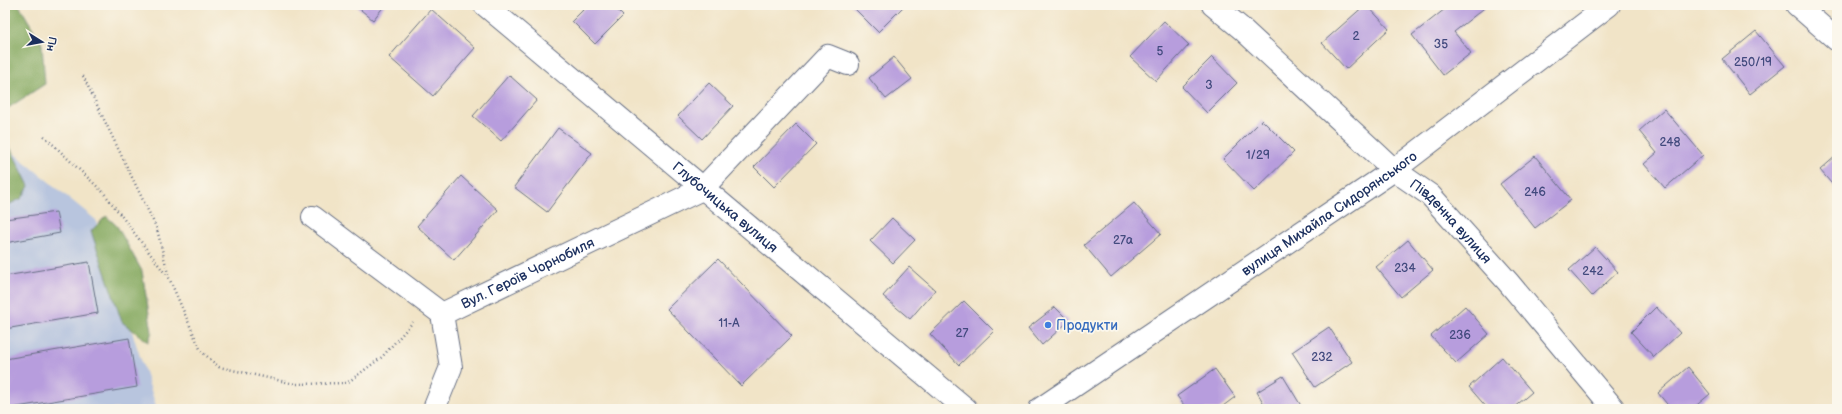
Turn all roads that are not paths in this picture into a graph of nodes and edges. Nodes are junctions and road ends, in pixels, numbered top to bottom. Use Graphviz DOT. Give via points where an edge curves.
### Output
graph roads {
  1 [pos="485,5"];
  2 [pos="1213,5"];
  3 [pos="1609,5"];
  4 [pos="1797,5"];
  5 [pos="1837,40"];
  6 [pos="848,64"];
  7 [pos="1394,170"];
  8 [pos="702,189"];
  9 [pos="313,217"];
  10 [pos="442,314"];
  11 [pos="434,409"];
  12 [pos="966,409"];
  13 [pos="1040,409"];
  14 [pos="1614,409"];
  1 -- 8 [label="street, Глубочицька вулиця"];
  2 -- 7 [label="street, Південна вулиця"];
  3 -- 7 [label="street, вулиця Михайла Сидорянського"];
  4 -- 5 [label="street"];
  6 -- 8 [label="street" via="828,56"];
  7 -- 13 [label="street, вулиця Михайла Сидорянського"];
  7 -- 14 [label="street, Південна вулиця" via="1430,195 1513,288"];
  8 -- 10 [label="street, Вул. Героїв Чорнобиля"];
  8 -- 12 [label="street, Глубочицька вулиця"];
  9 -- 10 [label="street"];
  10 -- 11 [label="street" via="451,367"];
}
